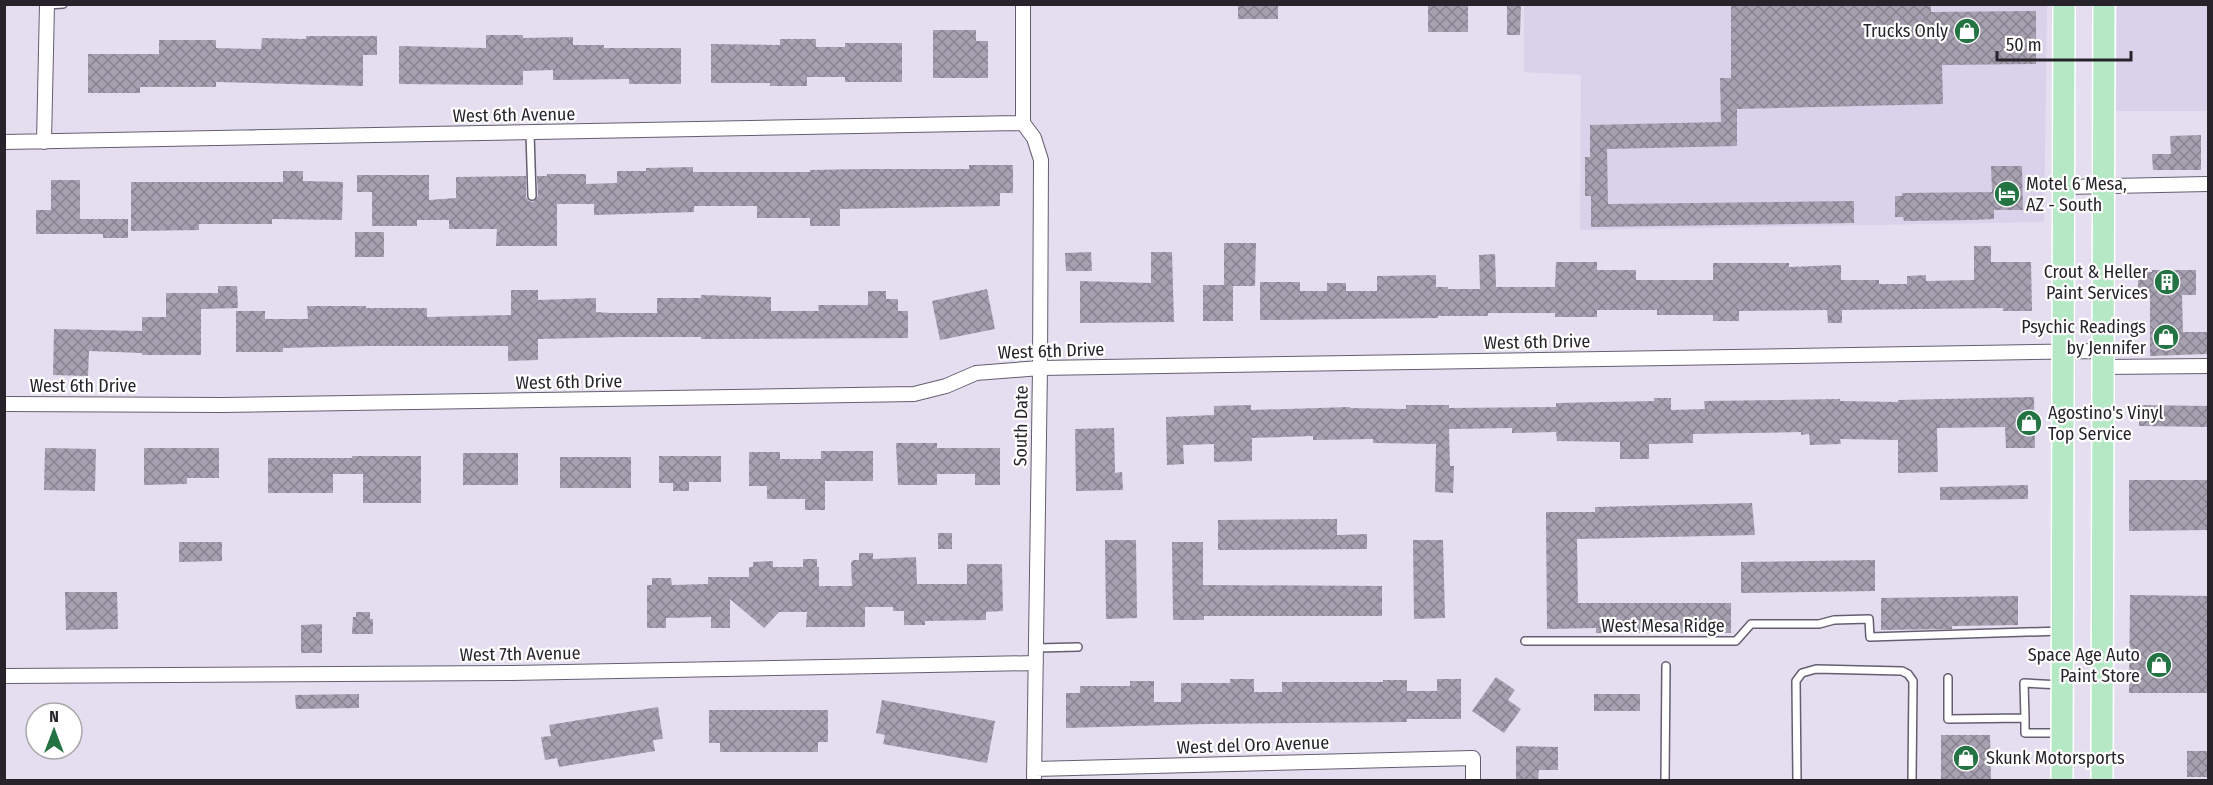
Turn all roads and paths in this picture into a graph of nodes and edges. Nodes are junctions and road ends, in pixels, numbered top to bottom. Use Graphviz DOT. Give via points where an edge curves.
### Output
graph roads {
  1 [pos="63,4"];
  2 [pos="1023,4"];
  3 [pos="2064,4"];
  4 [pos="2104,4"];
  5 [pos="47,5"];
  6 [pos="1023,123"];
  7 [pos="530,133"];
  8 [pos="4,142"];
  9 [pos="44,142"];
  10 [pos="2208,184"];
  11 [pos="2103,186"];
  12 [pos="2064,187"];
  13 [pos="532,196"];
  14 [pos="2063,352"];
  15 [pos="2102,359"];
  16 [pos="2208,366"];
  17 [pos="1040,368"];
  18 [pos="4,404"];
  19 [pos="2062,631"];
  20 [pos="1525,640"];
  21 [pos="1078,647"];
  22 [pos="1036,648"];
  23 [pos="1036,663"];
  24 [pos="1666,666"];
  25 [pos="4,676"];
  26 [pos="1948,678"];
  27 [pos="2062,686"];
  28 [pos="2025,718"];
  29 [pos="2062,733"];
  30 [pos="1034,775"];
  31 [pos="1473,780"];
  32 [pos="1665,780"];
  33 [pos="1797,780"];
  34 [pos="1912,780"];
  35 [pos="2062,780"];
  36 [pos="2102,780"];
  1 -- 5 [label="lane"];
  2 -- 6 [label="street, South Date"];
  3 -- 12 [label="main road"];
  4 -- 11 [label="main road"];
  5 -- 9 [label="street"];
  6 -- 7 [label="street, West 6th Avenue"];
  6 -- 17 [label="street, South Date" via="1034,138 1041,160"];
  7 -- 9 [label="street, West 6th Avenue"];
  7 -- 13 [label="lane"];
  8 -- 9 [label="street, West 6th Avenue"];
  10 -- 11 [label="street"];
  11 -- 12 [label="street"];
  11 -- 15 [label="main road"];
  12 -- 14 [label="main road"];
  14 -- 15 [label="street, West 6th Drive"];
  14 -- 17 [label="street, West 6th Drive"];
  14 -- 19 [label="main road"];
  15 -- 16 [label="street, West 6th Drive"];
  15 -- 36 [label="main road"];
  17 -- 18 [label="street, West 6th Drive" via="976,373 914,394 222,405"];
  17 -- 22 [label="street, South Date"];
  19 -- 20 [label="lane, West Mesa Ridge" via="1870,637 1869,619 1752,624 1736,641"];
  19 -- 27 [label="main road"];
  21 -- 22 [label="lane"];
  22 -- 23 [label="street, South Date"];
  23 -- 25 [label="street, West 7th Avenue" via="512,673"];
  23 -- 30 [label="street, South Date"];
  24 -- 32 [label="lane"];
  26 -- 28 [label="lane" via="1948,719"];
  27 -- 28 [label="lane" via="2024,683"];
  27 -- 29 [label="main road"];
  28 -- 29 [label="lane" via="2025,733"];
  29 -- 35 [label="main road"];
  30 -- 31 [label="street, West del Oro Avenue" via="1473,758"];
  33 -- 34 [label="lane" via="1797,681 1802,673 1816,669 1908,674 1913,681"];
}
